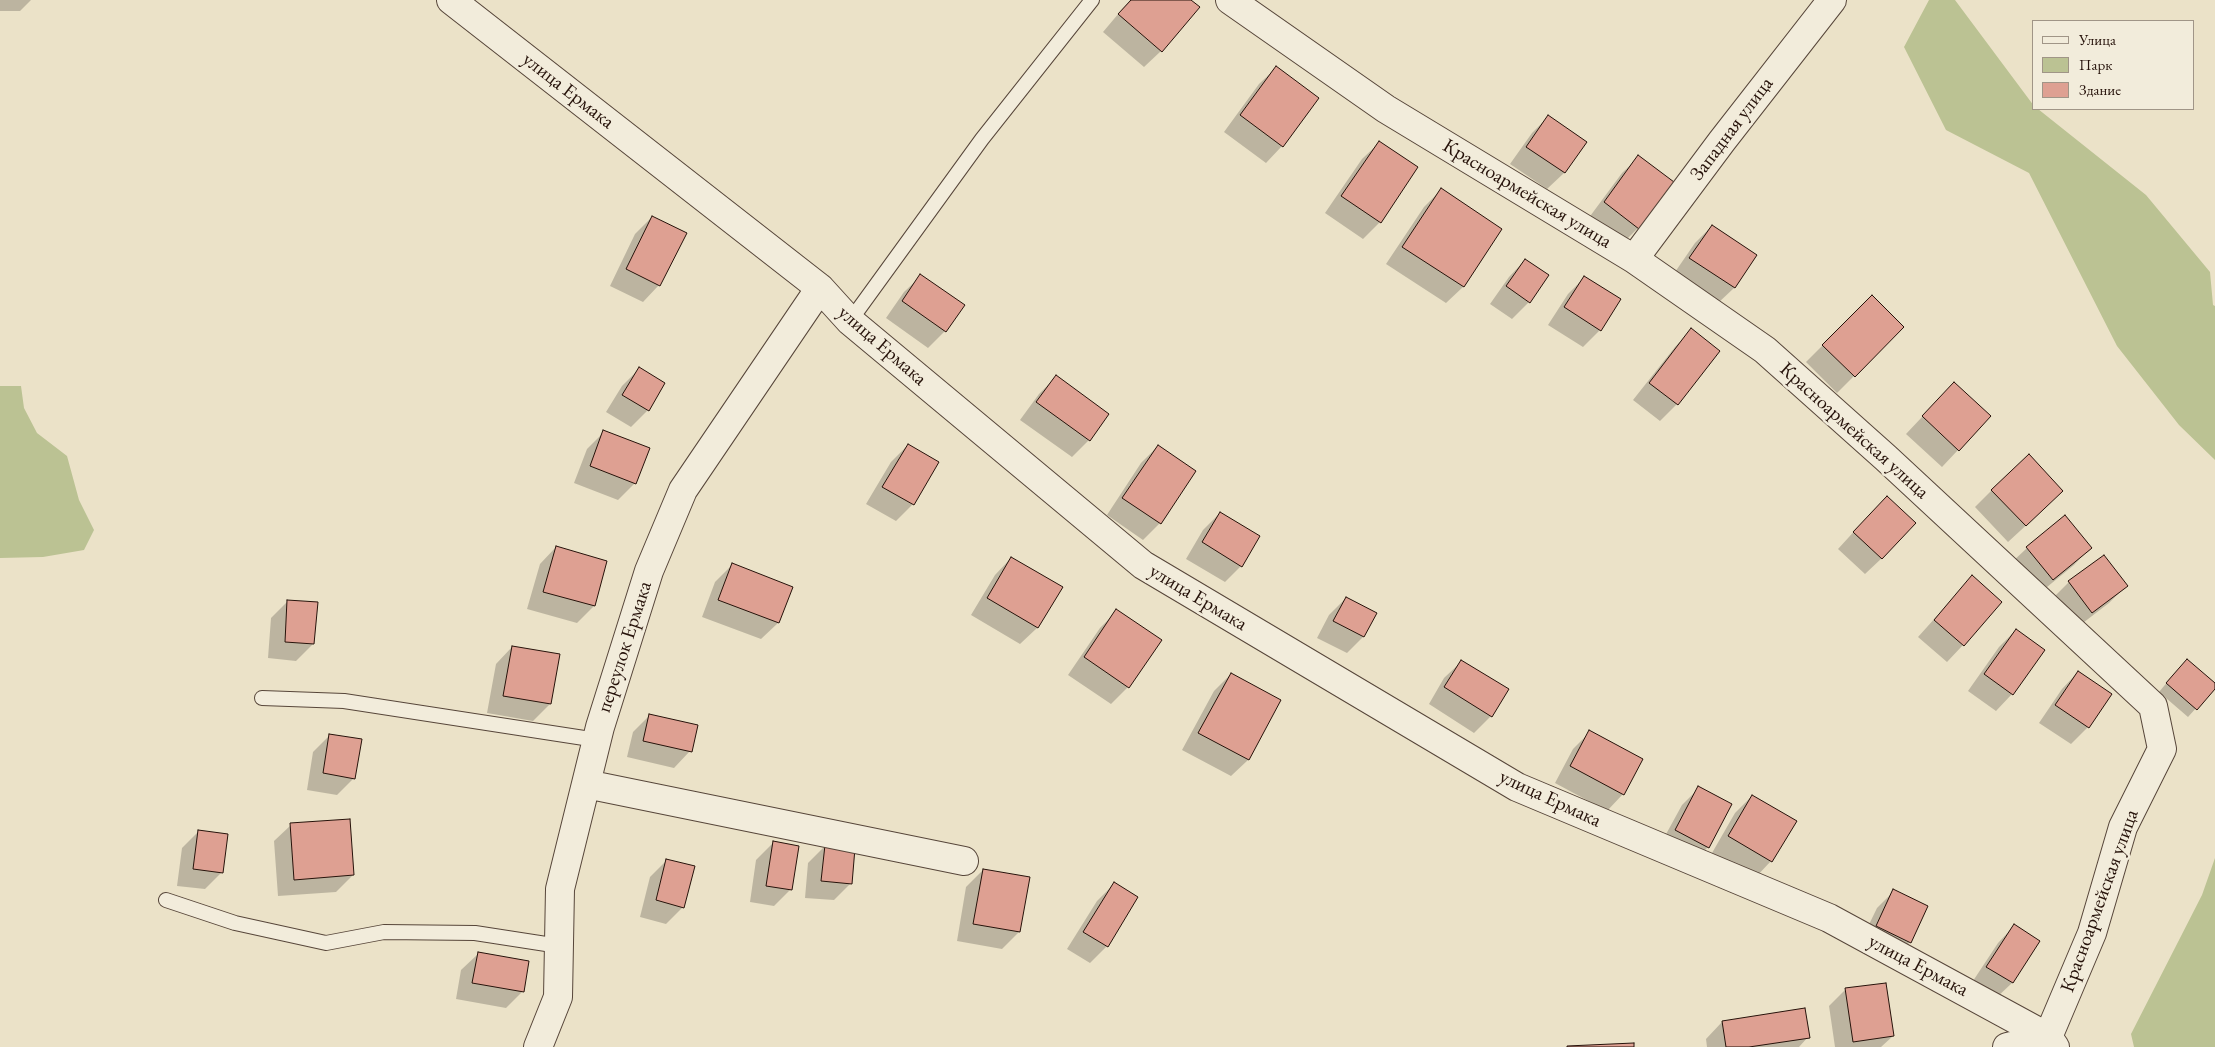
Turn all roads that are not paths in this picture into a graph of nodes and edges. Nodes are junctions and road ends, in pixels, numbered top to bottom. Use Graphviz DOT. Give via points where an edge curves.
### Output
graph roads {
  1 [pos="451,0"];
  2 [pos="1092,0"];
  3 [pos="1230,0"];
  4 [pos="1832,0"];
  5 [pos="1634,260"];
  6 [pos="820,288"];
  7 [pos="850,321"];
  8 [pos="262,698"];
  9 [pos="597,740"];
  10 [pos="586,784"];
  11 [pos="964,861"];
  12 [pos="166,900"];
  13 [pos="559,946"];
  14 [pos="2052,1042"];
  15 [pos="538,1047"];
  16 [pos="2007,1047"];
  1 -- 6 [label="street, улица Ермака"];
  2 -- 7 [label="lane" via="982,139"];
  3 -- 5 [label="street, Красноармейская улица" via="1386,109"];
  4 -- 5 [label="street, Западная улица"];
  5 -- 14 [label="street, Красноармейская улица" via="1765,350 2153,706 2162,749 2123,827 2092,932"];
  6 -- 7 [label="street, улица Ермака"];
  6 -- 9 [label="street, переулок Ермака" via="683,490 649,571"];
  7 -- 14 [label="street, улица Ермака" via="1143,565 1517,787 1829,918"];
  8 -- 9 [label="lane" via="344,701"];
  9 -- 10 [label="street, переулок Ермака"];
  10 -- 11 [label="street"];
  10 -- 13 [label="street, переулок Ермака" via="560,889"];
  12 -- 13 [label="lane" via="235,922 326,943 384,932 475,932"];
  13 -- 15 [label="street, переулок Ермака" via="558,997"];
  14 -- 16 [label="street"];
}
